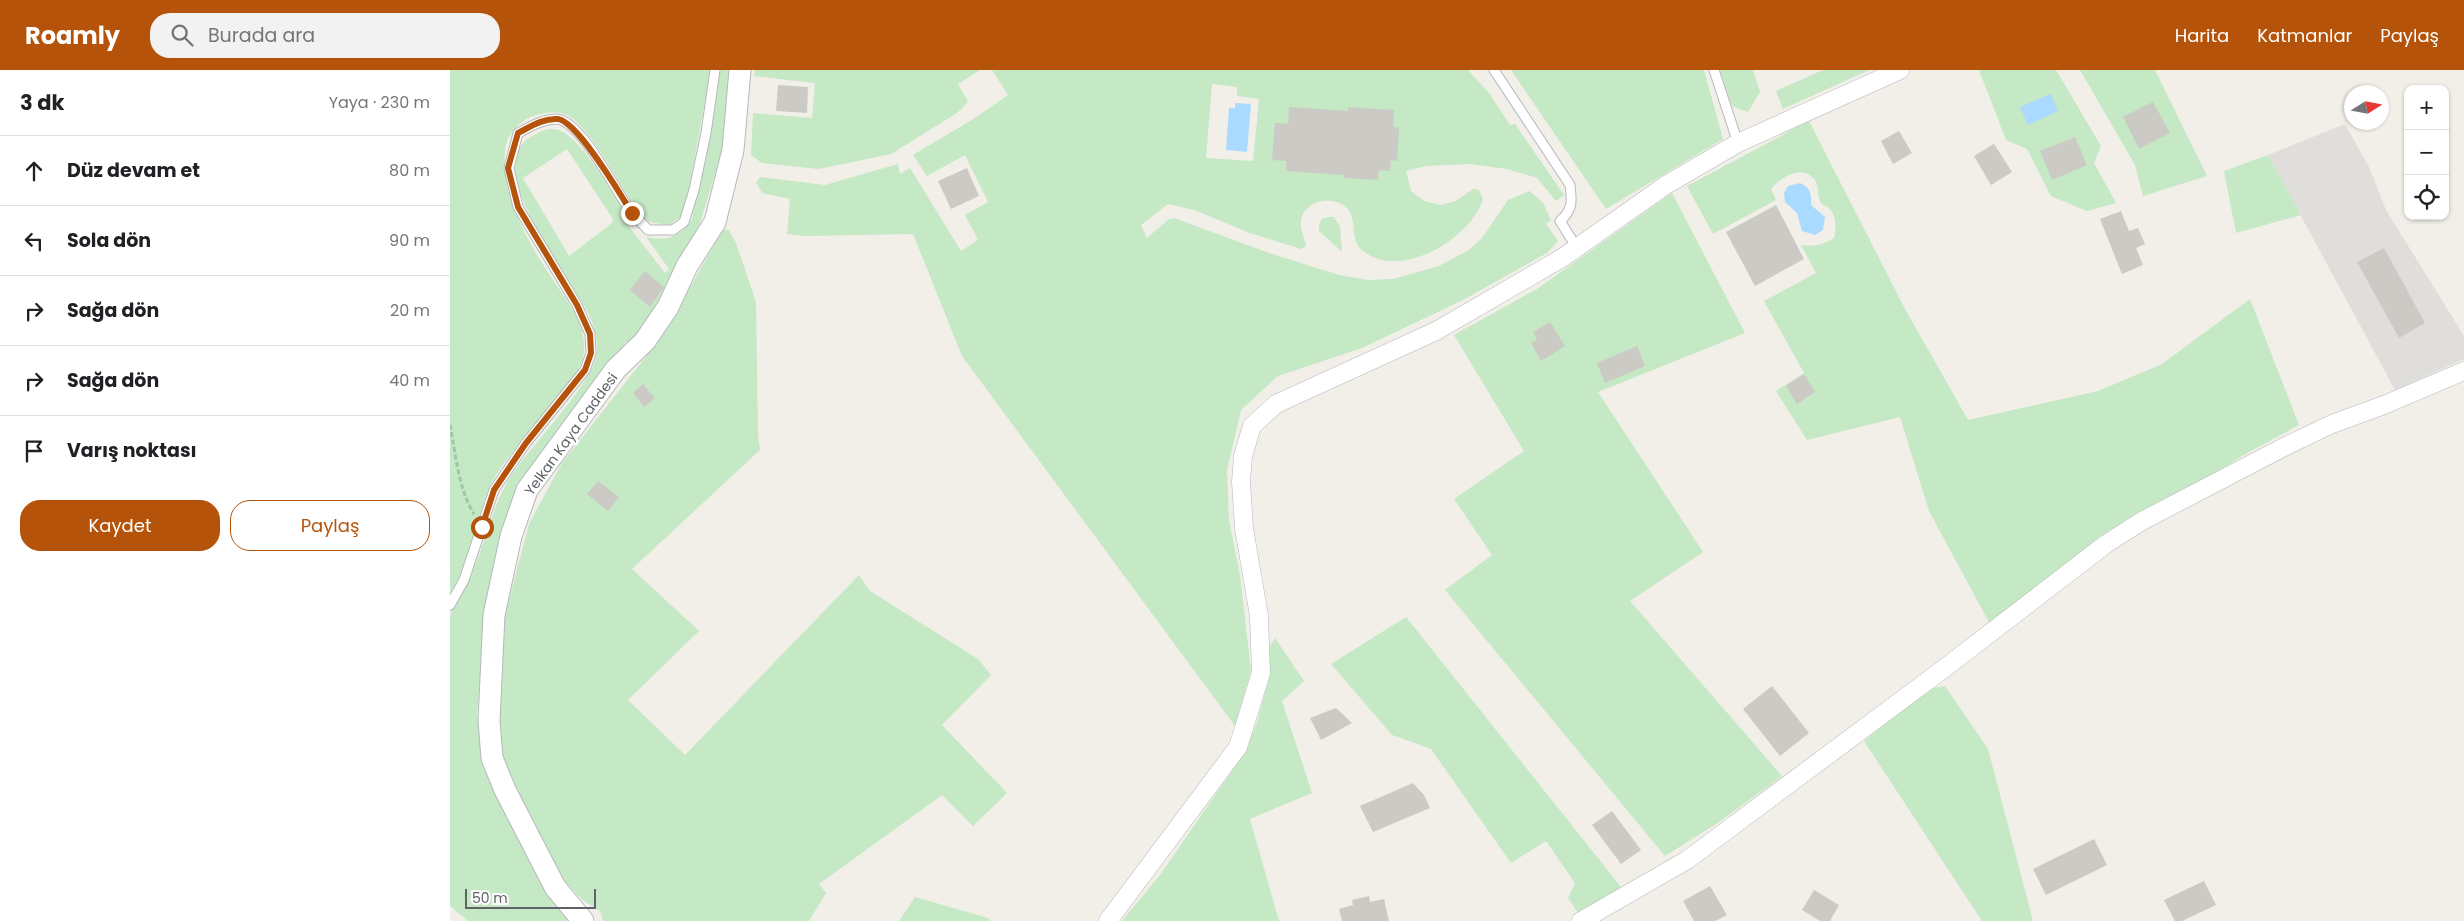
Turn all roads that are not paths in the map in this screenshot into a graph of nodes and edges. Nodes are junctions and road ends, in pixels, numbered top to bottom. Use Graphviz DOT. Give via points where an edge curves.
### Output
graph roads {
  1 [pos="715,70"];
  2 [pos="740,70"];
  3 [pos="1494,70"];
  4 [pos="1714,70"];
  5 [pos="1900,70"];
  6 [pos="1738,143"];
  7 [pos="1577,248"];
  8 [pos="2464,371"];
  9 [pos="450,604"];
  10 [pos="584,921"];
  11 [pos="1108,921"];
  12 [pos="1581,921"];
  1 -- 9 [label="lane" via="694,190 684,222 673,230 648,230 632,213 570,125 559,119 541,121 518,133 508,168 518,207 577,305 590,334 591,353 585,370 526,443 494,490 464,580"];
  2 -- 10 [label="street, Yelkan Kaya Caddesi" via="733,150 715,222 687,266 668,307 645,341 616,369 527,490 511,536 494,615 489,721 492,758 555,887"];
  3 -- 7 [label="lane" via="1570,185 1572,203 1560,221"];
  4 -- 6 [label="lane"];
  5 -- 6 [label="street"];
  6 -- 7 [label="street" via="1666,185"];
  7 -- 11 [label="street" via="1436,331 1276,404 1252,426 1243,456 1241,482 1244,528 1260,616 1261,673 1238,746"];
  8 -- 12 [label="street" via="2332,424 2142,521 2106,544 1687,860"];
}
